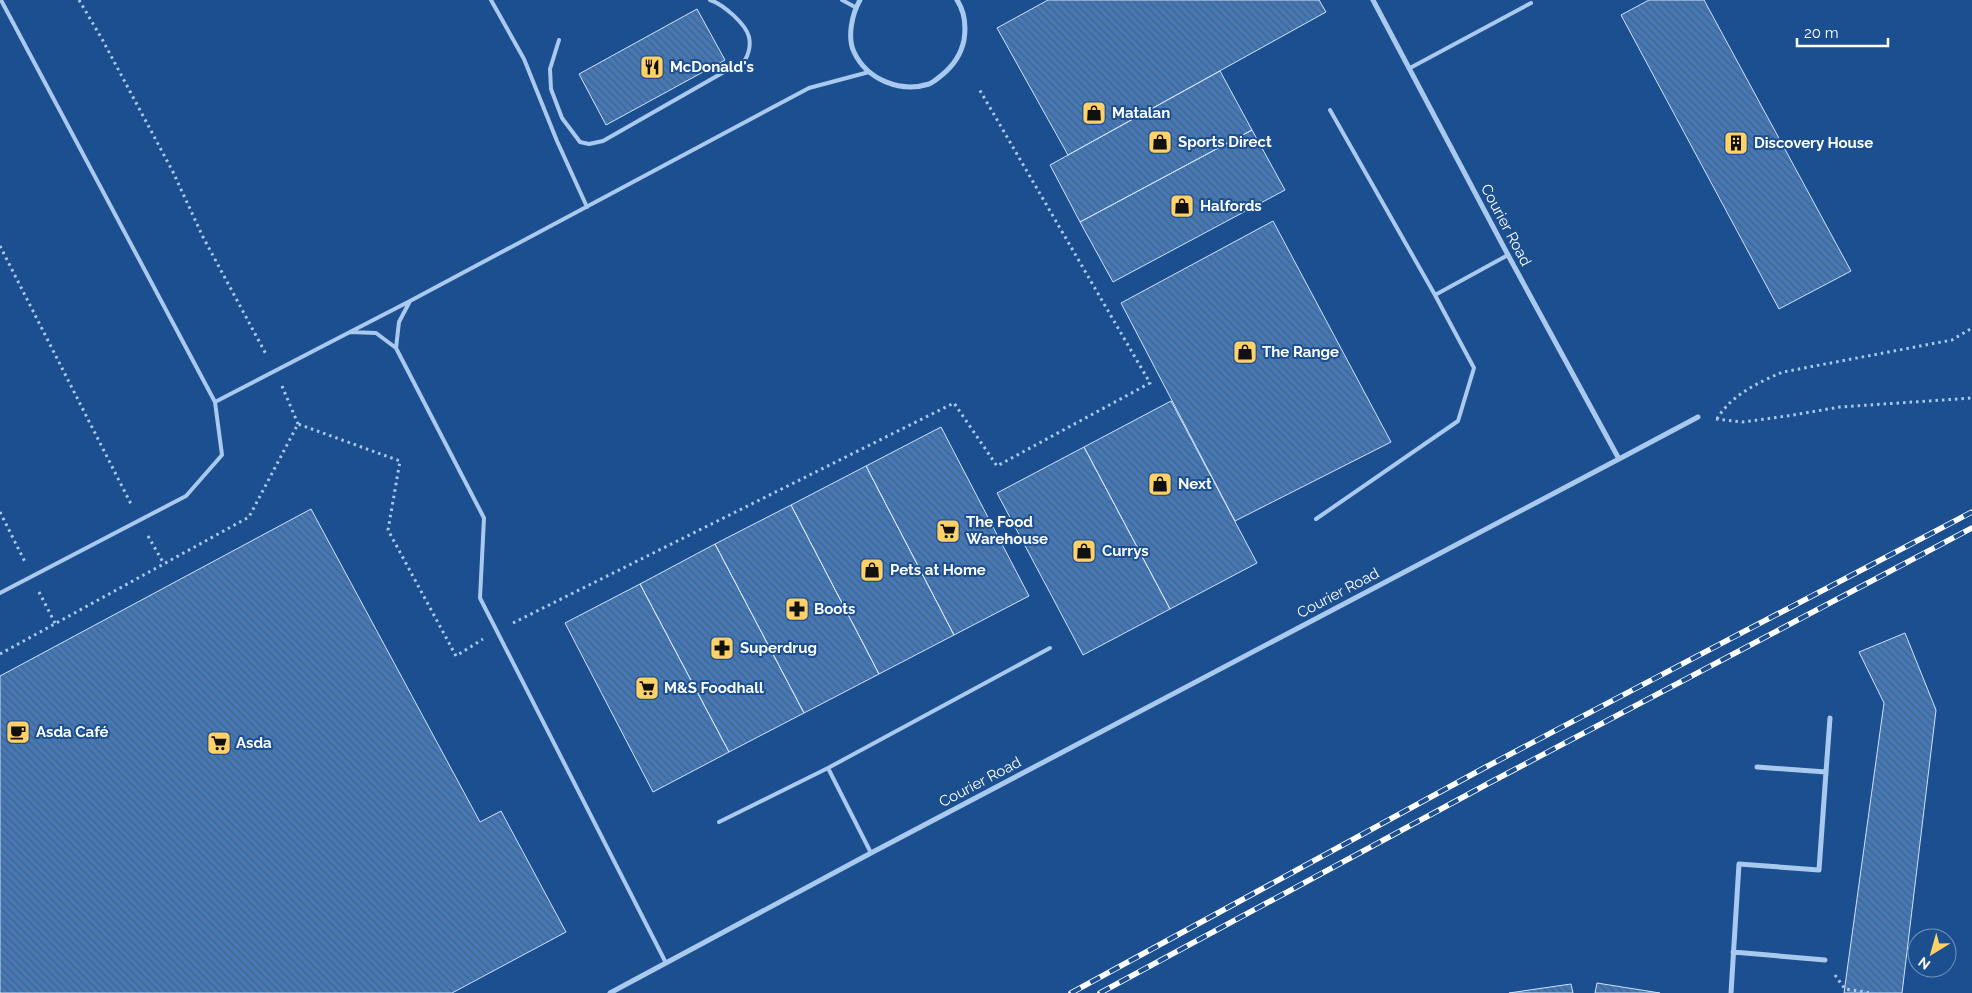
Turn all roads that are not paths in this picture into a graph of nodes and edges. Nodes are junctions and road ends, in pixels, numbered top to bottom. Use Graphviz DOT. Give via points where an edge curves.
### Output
graph roads {
  1 [pos="1,0"];
  2 [pos="491,0"];
  3 [pos="710,0"];
  4 [pos="842,0"];
  5 [pos="860,0"];
  6 [pos="966,0"];
  7 [pos="1374,0"];
  8 [pos="958,2"];
  9 [pos="1531,3"];
  10 [pos="856,8"];
  11 [pos="559,40"];
  12 [pos="1410,68"];
  13 [pos="869,72"];
  14 [pos="1330,110"];
  15 [pos="587,207"];
  16 [pos="1508,255"];
  17 [pos="1435,296"];
  18 [pos="410,301"];
  19 [pos="350,332"];
  20 [pos="396,348"];
  21 [pos="215,402"];
  22 [pos="1698,417"];
  23 [pos="1618,459"];
  24 [pos="1316,519"];
  25 [pos="0,593"];
  26 [pos="1050,648"];
  27 [pos="1830,718"];
  28 [pos="1757,767"];
  29 [pos="828,768"];
  30 [pos="1826,772"];
  31 [pos="719,822"];
  32 [pos="871,853"];
  33 [pos="1733,952"];
  34 [pos="1825,960"];
  35 [pos="666,963"];
  36 [pos="610,993"];
  37 [pos="1730,993"];
  1 -- 21 [label="lane"];
  2 -- 15 [label="lane" via="524,59"];
  3 -- 11 [label="lane" via="735,16 749,36 750,52 745,60 603,141 580,142 562,118 551,88 550,69"];
  4 -- 10 [label="lane"];
  5 -- 10 [label="street"];
  6 -- 8 [label="street"];
  7 -- 12 [label="street, Courier Road"];
  8 -- 13 [label="street" via="966,26 962,50 950,68 930,84 903,87 883,82"];
  9 -- 12 [label="lane"];
  10 -- 13 [label="street" via="851,30 854,52"];
  12 -- 16 [label="street, Courier Road"];
  13 -- 15 [label="lane" via="809,88"];
  14 -- 17 [label="lane"];
  15 -- 18 [label="lane"];
  16 -- 17 [label="lane"];
  16 -- 23 [label="street, Courier Road"];
  17 -- 24 [label="lane" via="1474,368 1458,421"];
  18 -- 19 [label="lane"];
  18 -- 20 [label="lane" via="400,322"];
  19 -- 20 [label="lane" via="376,333"];
  19 -- 21 [label="lane"];
  20 -- 35 [label="lane" via="484,518 480,598"];
  21 -- 25 [label="lane" via="222,455 186,496"];
  22 -- 23 [label="street"];
  23 -- 32 [label="street, Courier Road"];
  26 -- 29 [label="lane"];
  27 -- 30 [label="street"];
  28 -- 30 [label="street"];
  29 -- 31 [label="lane"];
  29 -- 32 [label="lane"];
  30 -- 33 [label="street" via="1819,870 1739,864"];
  32 -- 35 [label="street, Courier Road"];
  33 -- 34 [label="street"];
  33 -- 37 [label="street"];
  35 -- 36 [label="street, Courier Road"];
}
